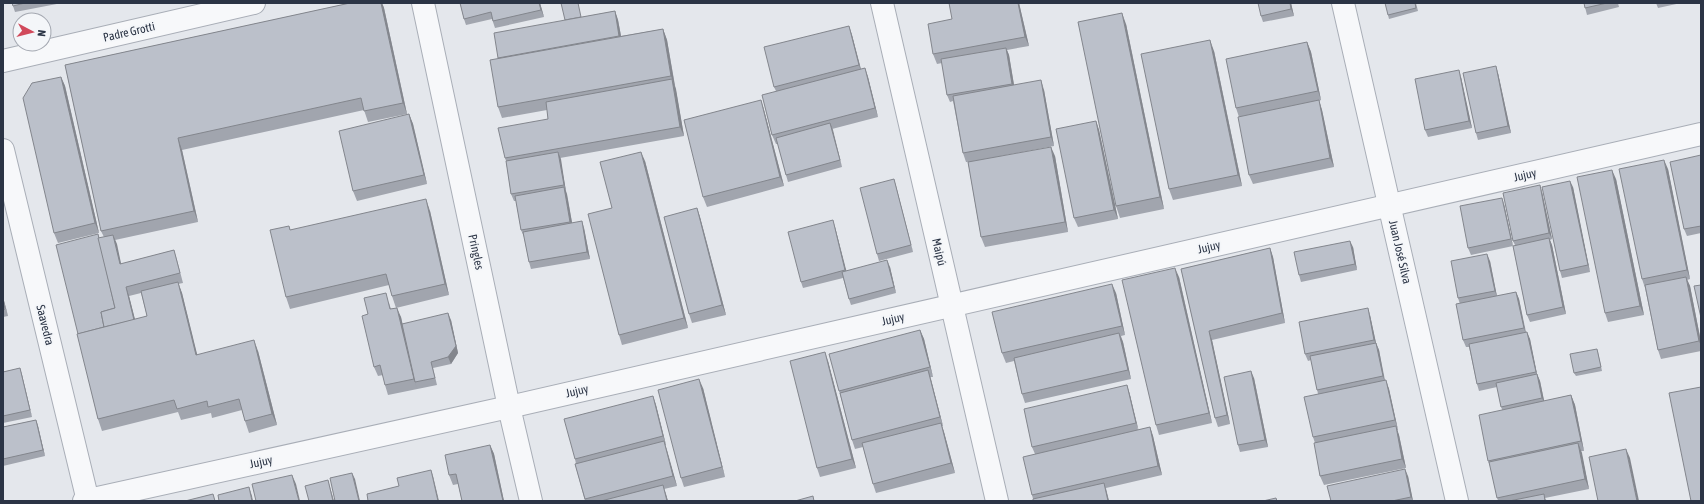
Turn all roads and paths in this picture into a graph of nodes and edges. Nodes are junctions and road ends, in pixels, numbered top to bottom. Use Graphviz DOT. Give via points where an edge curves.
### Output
graph roads {
  1 [pos="254,3"];
  2 [pos="423,3"];
  3 [pos="882,3"];
  4 [pos="1343,3"];
  5 [pos="3,61"];
  6 [pos="1701,134"];
  7 [pos="3,150"];
  8 [pos="1390,206"];
  9 [pos="952,306"];
  10 [pos="509,407"];
  11 [pos="86,501"];
  12 [pos="531,501"];
  13 [pos="997,501"];
  14 [pos="1457,501"];
  1 -- 5 [label="street, Padre Grotti"];
  2 -- 10 [label="street, Pringles"];
  3 -- 9 [label="street, Maipú"];
  4 -- 8 [label="street, Juan José Silva"];
  6 -- 8 [label="street, Jujuy"];
  7 -- 11 [label="street, Saavedra"];
  8 -- 9 [label="street, Jujuy"];
  8 -- 14 [label="street, Juan José Silva"];
  9 -- 10 [label="street, Jujuy"];
  9 -- 13 [label="street, Maipú"];
  10 -- 11 [label="street, Jujuy"];
  10 -- 12 [label="street, Pringles"];
}
